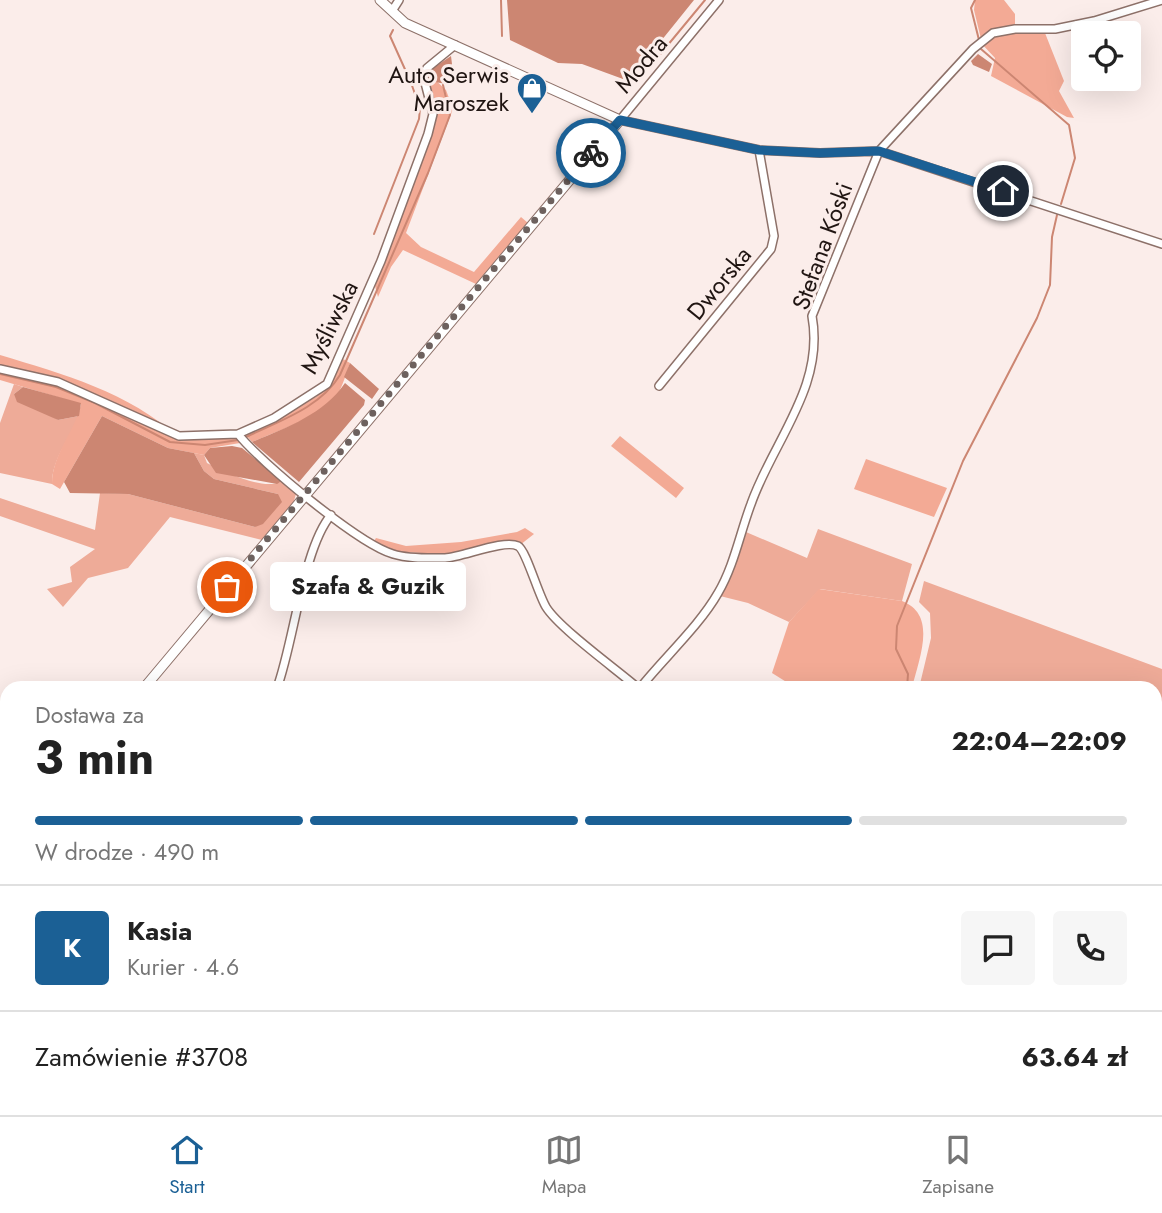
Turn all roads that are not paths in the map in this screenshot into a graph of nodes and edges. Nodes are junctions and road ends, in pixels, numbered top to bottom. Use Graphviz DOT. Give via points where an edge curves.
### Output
graph roads {
  1 [pos="380,0"];
  2 [pos="399,0"];
  3 [pos="719,0"];
  4 [pos="1162,0"];
  5 [pos="392,11"];
  6 [pos="455,46"];
  7 [pos="620,120"];
  8 [pos="759,150"];
  9 [pos="879,151"];
  10 [pos="1162,244"];
  11 [pos="0,369"];
  12 [pos="659,386"];
  13 [pos="238,434"];
  14 [pos="306,495"];
  15 [pos="331,515"];
  16 [pos="150,681"];
  17 [pos="279,681"];
  18 [pos="631,681"];
  19 [pos="645,681"];
  1 -- 5 [label="street"];
  2 -- 5 [label="street"];
  3 -- 7 [label="street, Modra"];
  4 -- 9 [label="street, Stefana Kóski" via="1055,29 993,33"];
  5 -- 6 [label="street" via="405,23"];
  6 -- 7 [label="street"];
  6 -- 13 [label="street, Myśliwska" via="423,75 433,114 428,134 381,261 327,384 274,418"];
  7 -- 8 [label="street"];
  7 -- 14 [label="street"];
  8 -- 9 [label="street"];
  8 -- 12 [label="street, Dworska" via="774,236 771,249"];
  9 -- 10 [label="street"];
  9 -- 19 [label="street, Stefana Kóski" via="812,316 814,361 796,413 751,501 718,593"];
  11 -- 13 [label="street, Myśliwska" via="58,382 179,436"];
  13 -- 14 [label="street"];
  14 -- 15 [label="street"];
  14 -- 16 [label="street"];
  15 -- 17 [label="street" via="316,538"];
  15 -- 18 [label="street" via="393,554 449,558 517,545 525,552 535,589 548,611"];
}
